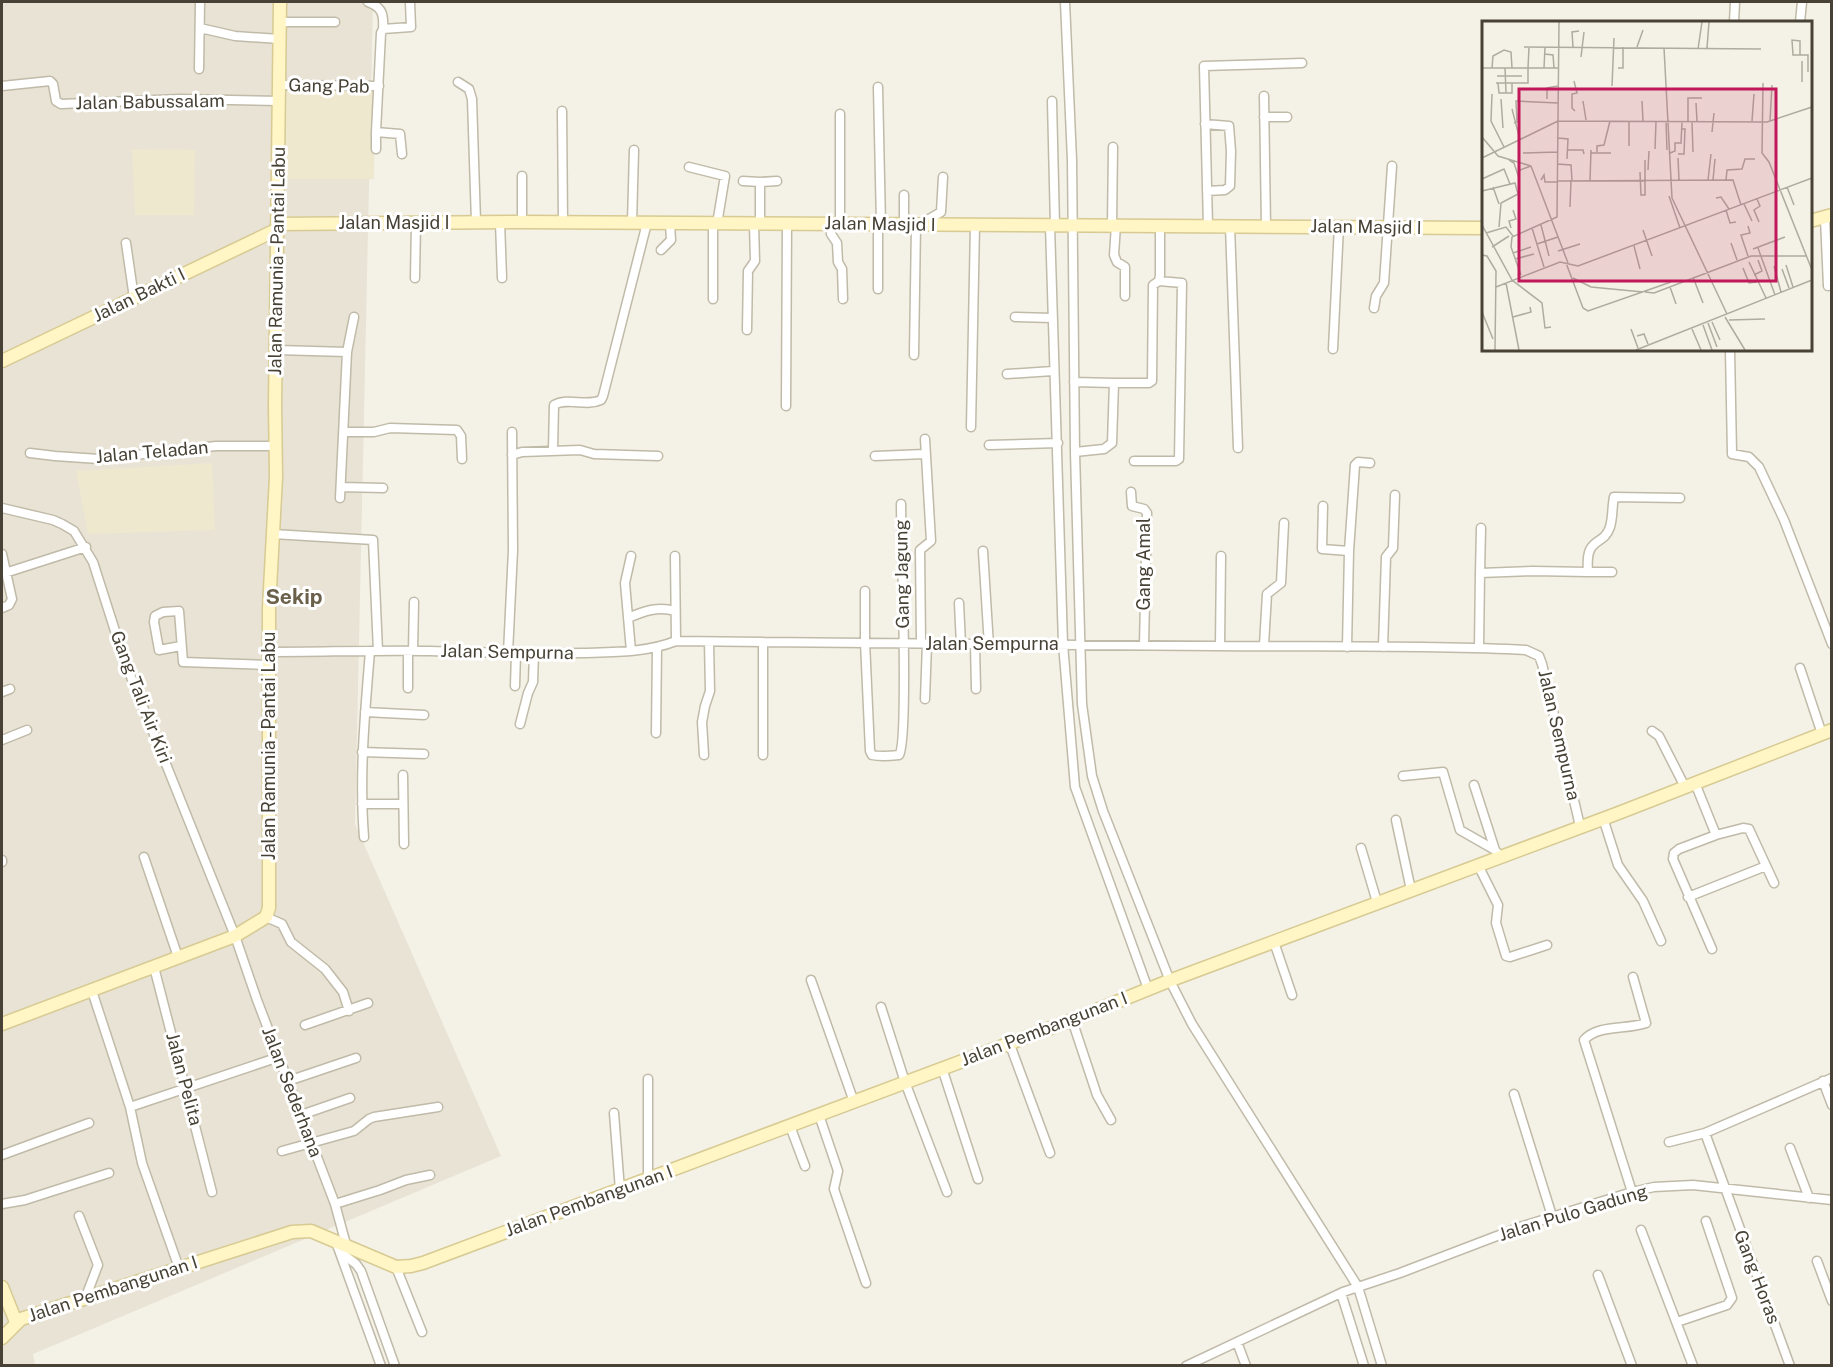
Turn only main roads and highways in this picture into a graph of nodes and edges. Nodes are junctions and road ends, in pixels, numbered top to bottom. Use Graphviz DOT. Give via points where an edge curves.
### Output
graph roads {
  1 [pos="280,2"];
  2 [pos="1828,216"];
  3 [pos="1812,220"];
  4 [pos="277,227"];
  5 [pos="1482,228"];
  6 [pos="2,358"];
  7 [pos="1827,732"];
  8 [pos="2,1024"];
  9 [pos="2,1287"];
  10 [pos="16,1322"];
  11 [pos="2,1338"];
  1 -- 4 [label="main road, Jalan Ramunia - Pantai Labu"];
  2 -- 3 [label="main road"];
  4 -- 5 [label="main road, Jalan Masjid I" via="522,222"];
  4 -- 6 [label="main road, Jalan Bakti I"];
  4 -- 8 [label="main road, Jalan Ramunia - Pantai Labu" via="266,917 235,936"];
  7 -- 10 [label="main road, Jalan Pembangunan I" via="1603,818 1498,853 1478,865 1072,1020 423,1263 396,1267 311,1232 292,1232"];
  9 -- 10 [label="main road"];
  10 -- 11 [label="main road"];
}
